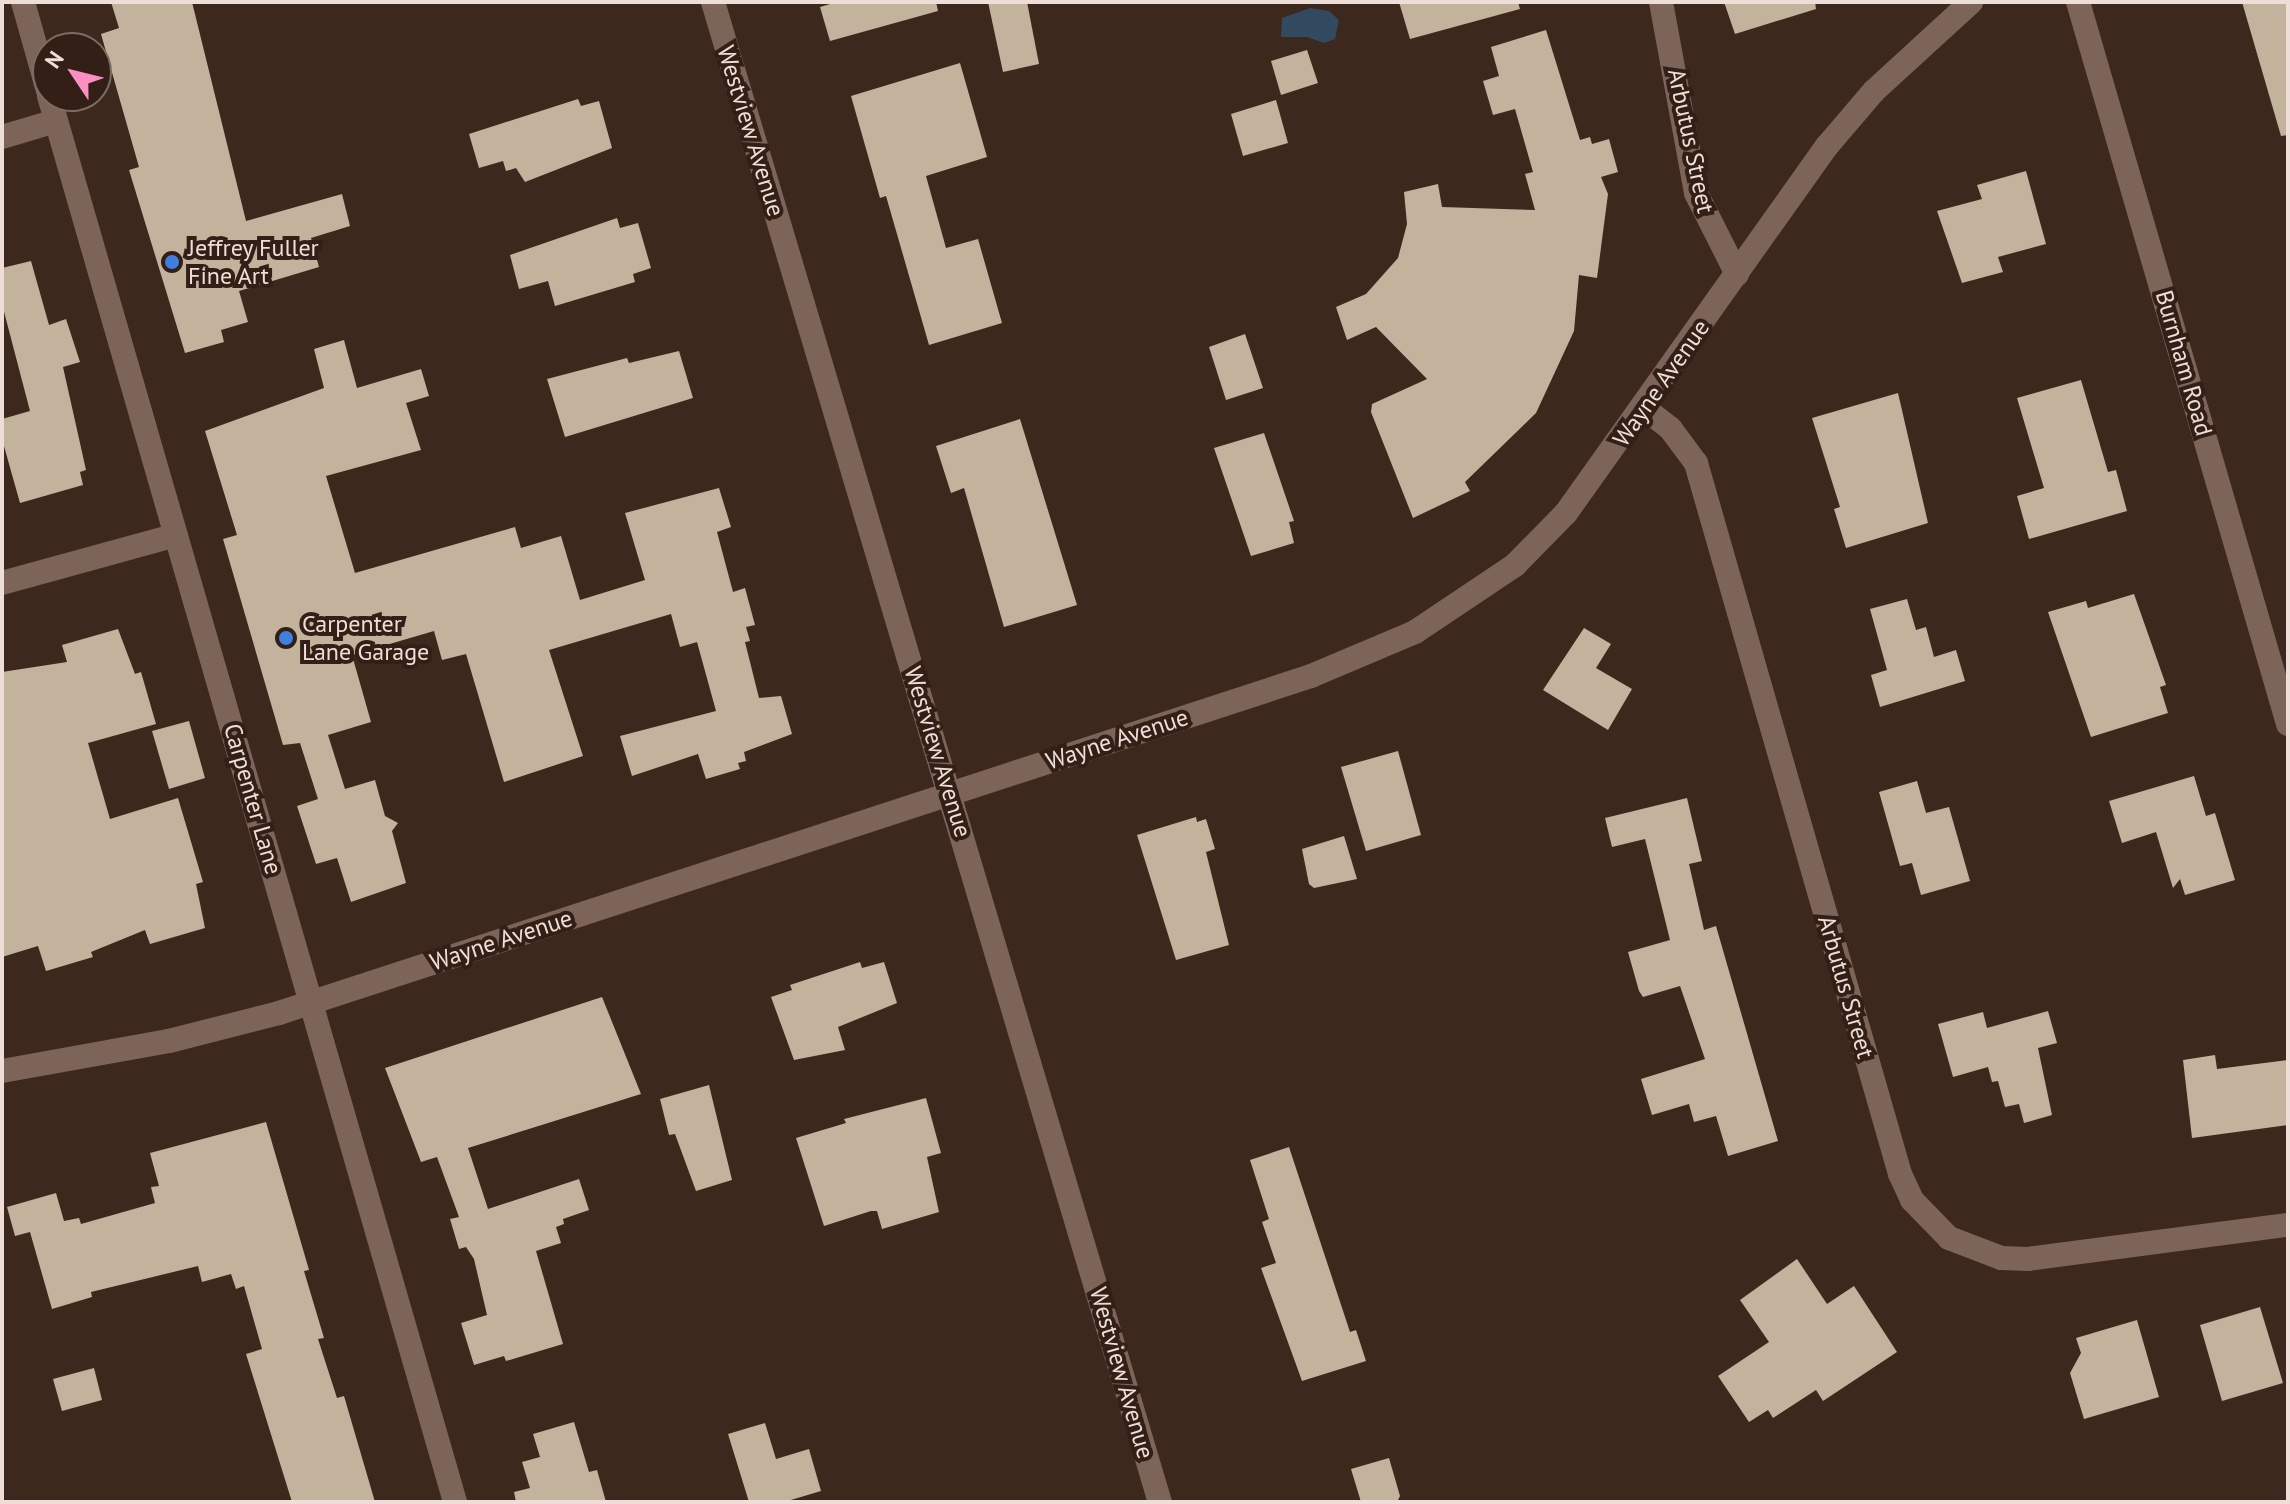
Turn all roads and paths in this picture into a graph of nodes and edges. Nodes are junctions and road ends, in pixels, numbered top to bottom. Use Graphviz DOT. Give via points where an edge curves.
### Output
graph roads {
  1 [pos="23,2"];
  2 [pos="713,2"];
  3 [pos="1661,2"];
  4 [pos="1971,2"];
  5 [pos="2078,2"];
  6 [pos="32,34"];
  7 [pos="54,112"];
  8 [pos="56,121"];
  9 [pos="2,137"];
  10 [pos="1737,274"];
  11 [pos="1644,408"];
  12 [pos="176,535"];
  13 [pos="2,583"];
  14 [pos="2288,724"];
  15 [pos="950,794"];
  16 [pos="311,1002"];
  17 [pos="2,1071"];
  18 [pos="2288,1225"];
  19 [pos="455,1502"];
  20 [pos="1160,1502"];
  1 -- 6 [label="street, Carpenter Lane"];
  2 -- 15 [label="street, Westview Avenue"];
  3 -- 10 [label="street, Arbutus Street" via="1696,193"];
  4 -- 10 [label="street, Wayne Avenue" via="1874,91 1796,188"];
  5 -- 14 [label="street, Burnham Road"];
  7 -- 8 [label="street, Carpenter Lane"];
  8 -- 9 [label="street"];
  8 -- 12 [label="street, Carpenter Lane"];
  10 -- 11 [label="street, Wayne Avenue"];
  11 -- 15 [label="street, Wayne Avenue" via="1566,513 1515,565 1415,632 1311,676"];
  11 -- 18 [label="street, Arbutus Street" via="1677,436 1696,463 1900,1174 1929,1221 1974,1250 2028,1259"];
  12 -- 13 [label="street"];
  12 -- 16 [label="street, Carpenter Lane"];
  15 -- 16 [label="street, Wayne Avenue"];
  15 -- 20 [label="street, Westview Avenue"];
  16 -- 17 [label="street, Wayne Avenue" via="169,1041"];
  16 -- 19 [label="street, Carpenter Lane"];
}
